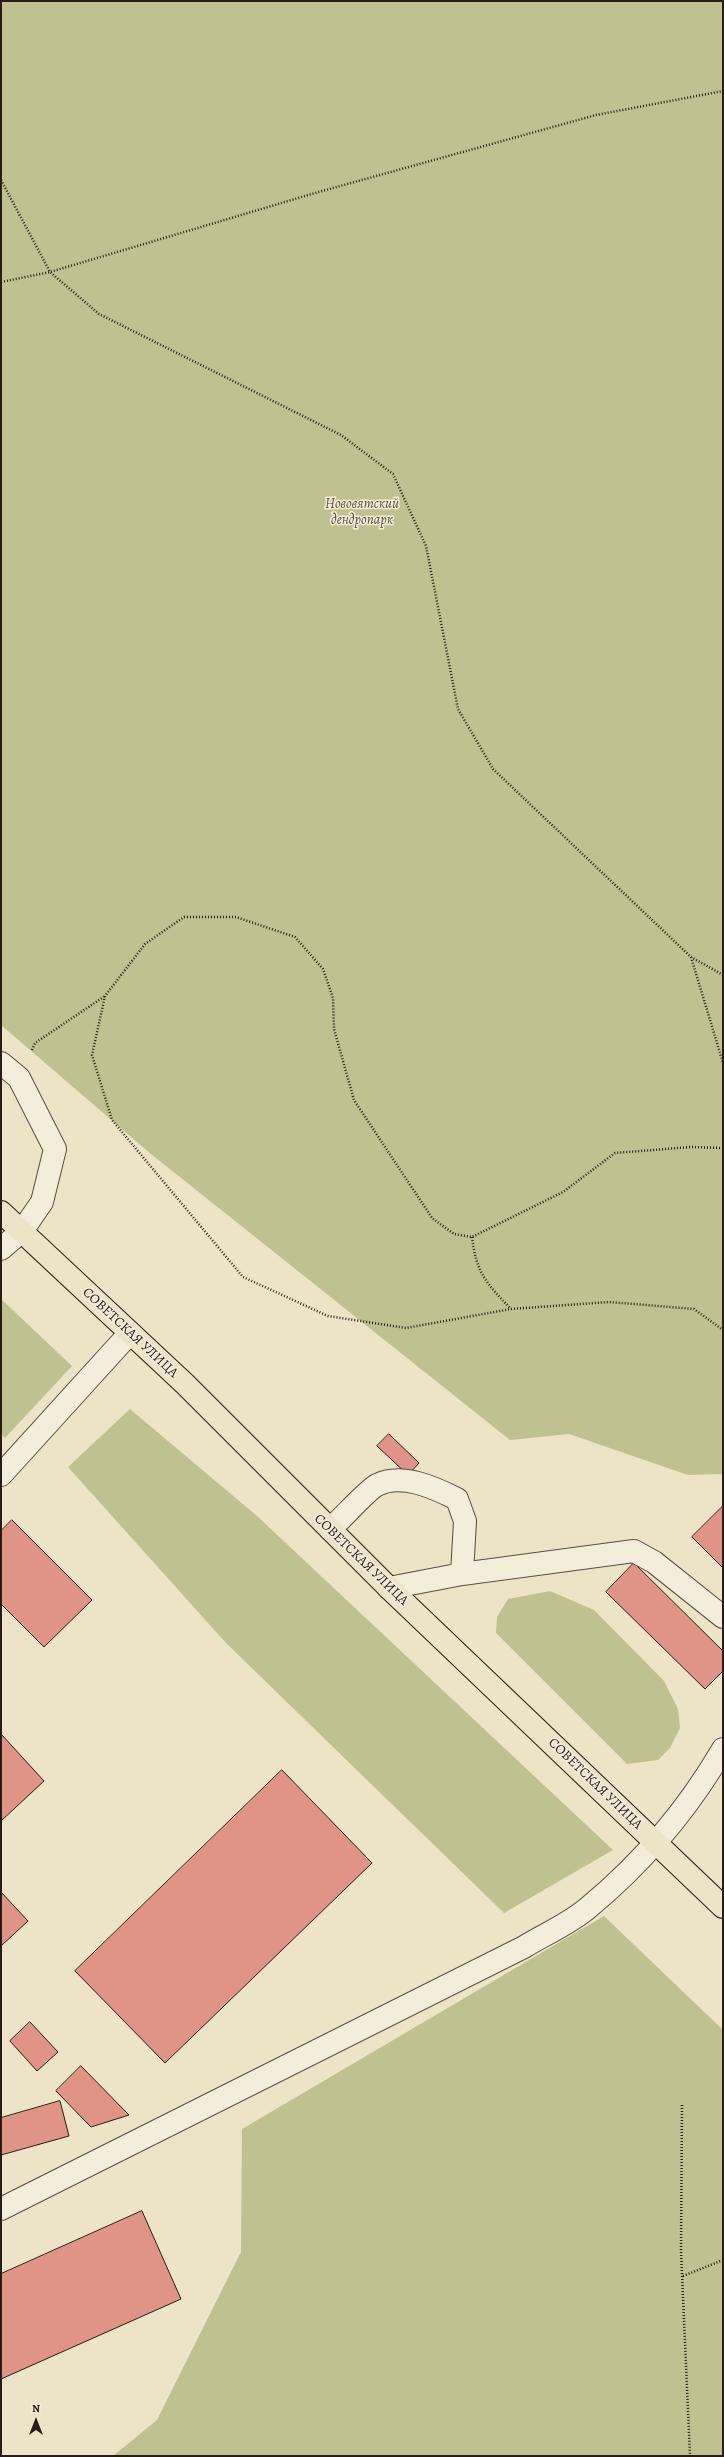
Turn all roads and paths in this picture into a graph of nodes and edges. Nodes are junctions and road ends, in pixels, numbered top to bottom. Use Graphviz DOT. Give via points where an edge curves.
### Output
graph roads {
  1 [pos="723,91"];
  2 [pos="1,180"];
  3 [pos="50,272"];
  4 [pos="1,282"];
  5 [pos="690,957"];
  6 [pos="723,975"];
  7 [pos="105,996"];
  8 [pos="723,1062"];
  9 [pos="1,1063"];
  10 [pos="19,1078"];
  11 [pos="723,1148"];
  12 [pos="1,1212"];
  13 [pos="22,1231"];
  14 [pos="472,1237"];
  15 [pos="1,1249"];
  16 [pos="510,1309"];
  17 [pos="723,1330"];
  18 [pos="130,1333"];
  19 [pos="1,1475"];
  20 [pos="330,1529"];
  21 [pos="462,1574"];
  22 [pos="389,1588"];
  23 [pos="723,1617"];
  24 [pos="723,1749"];
  25 [pos="657,1843"];
  26 [pos="721,1901"];
  27 [pos="682,2105"];
  28 [pos="1,2209"];
  29 [pos="723,2260"];
  30 [pos="683,2276"];
  31 [pos="690,2456"];
  1 -- 3 [label="path" via="596,115 315,193"];
  2 -- 3 [label="path"];
  3 -- 4 [label="path"];
  3 -- 5 [label="path" via="99,314 341,435 393,474 426,546 458,709 493,769"];
  5 -- 6 [label="path"];
  5 -- 8 [label="path"];
  7 -- 10 [label="path" via="35,1043"];
  7 -- 14 [label="path" via="145,944 184,917 236,917 295,937 324,969 333,998 334,1029 354,1100 432,1218 454,1234"];
  7 -- 16 [label="path" via="92,1055 112,1120 243,1277 328,1316 406,1328"];
  9 -- 10 [label="lane"];
  10 -- 13 [label="lane" via="55,1149 42,1202"];
  11 -- 14 [label="path" via="615,1153 563,1192"];
  12 -- 13 [label="main road, СОВЕТСКАЯ УЛИЦА"];
  13 -- 15 [label="lane"];
  13 -- 18 [label="main road, СОВЕТСКАЯ УЛИЦА"];
  14 -- 16 [label="path" via="475,1260 488,1285"];
  16 -- 17 [label="path" via="609,1302 694,1309"];
  18 -- 19 [label="lane"];
  18 -- 20 [label="main road, СОВЕТСКАЯ УЛИЦА"];
  20 -- 21 [label="lane" via="377,1484 399,1480 428,1484 457,1499 465,1521"];
  20 -- 22 [label="main road, СОВЕТСКАЯ УЛИЦА"];
  21 -- 22 [label="lane"];
  21 -- 23 [label="lane" via="634,1551 654,1562"];
  22 -- 25 [label="main road, СОВЕТСКАЯ УЛИЦА"];
  24 -- 25 [label="lane" via="702,1784"];
  25 -- 26 [label="main road, СОВЕТСКАЯ УЛИЦА"];
  25 -- 28 [label="lane" via="588,1908 524,1947"];
  27 -- 30 [label="path"];
  29 -- 30 [label="path"];
  30 -- 31 [label="path"];
}
